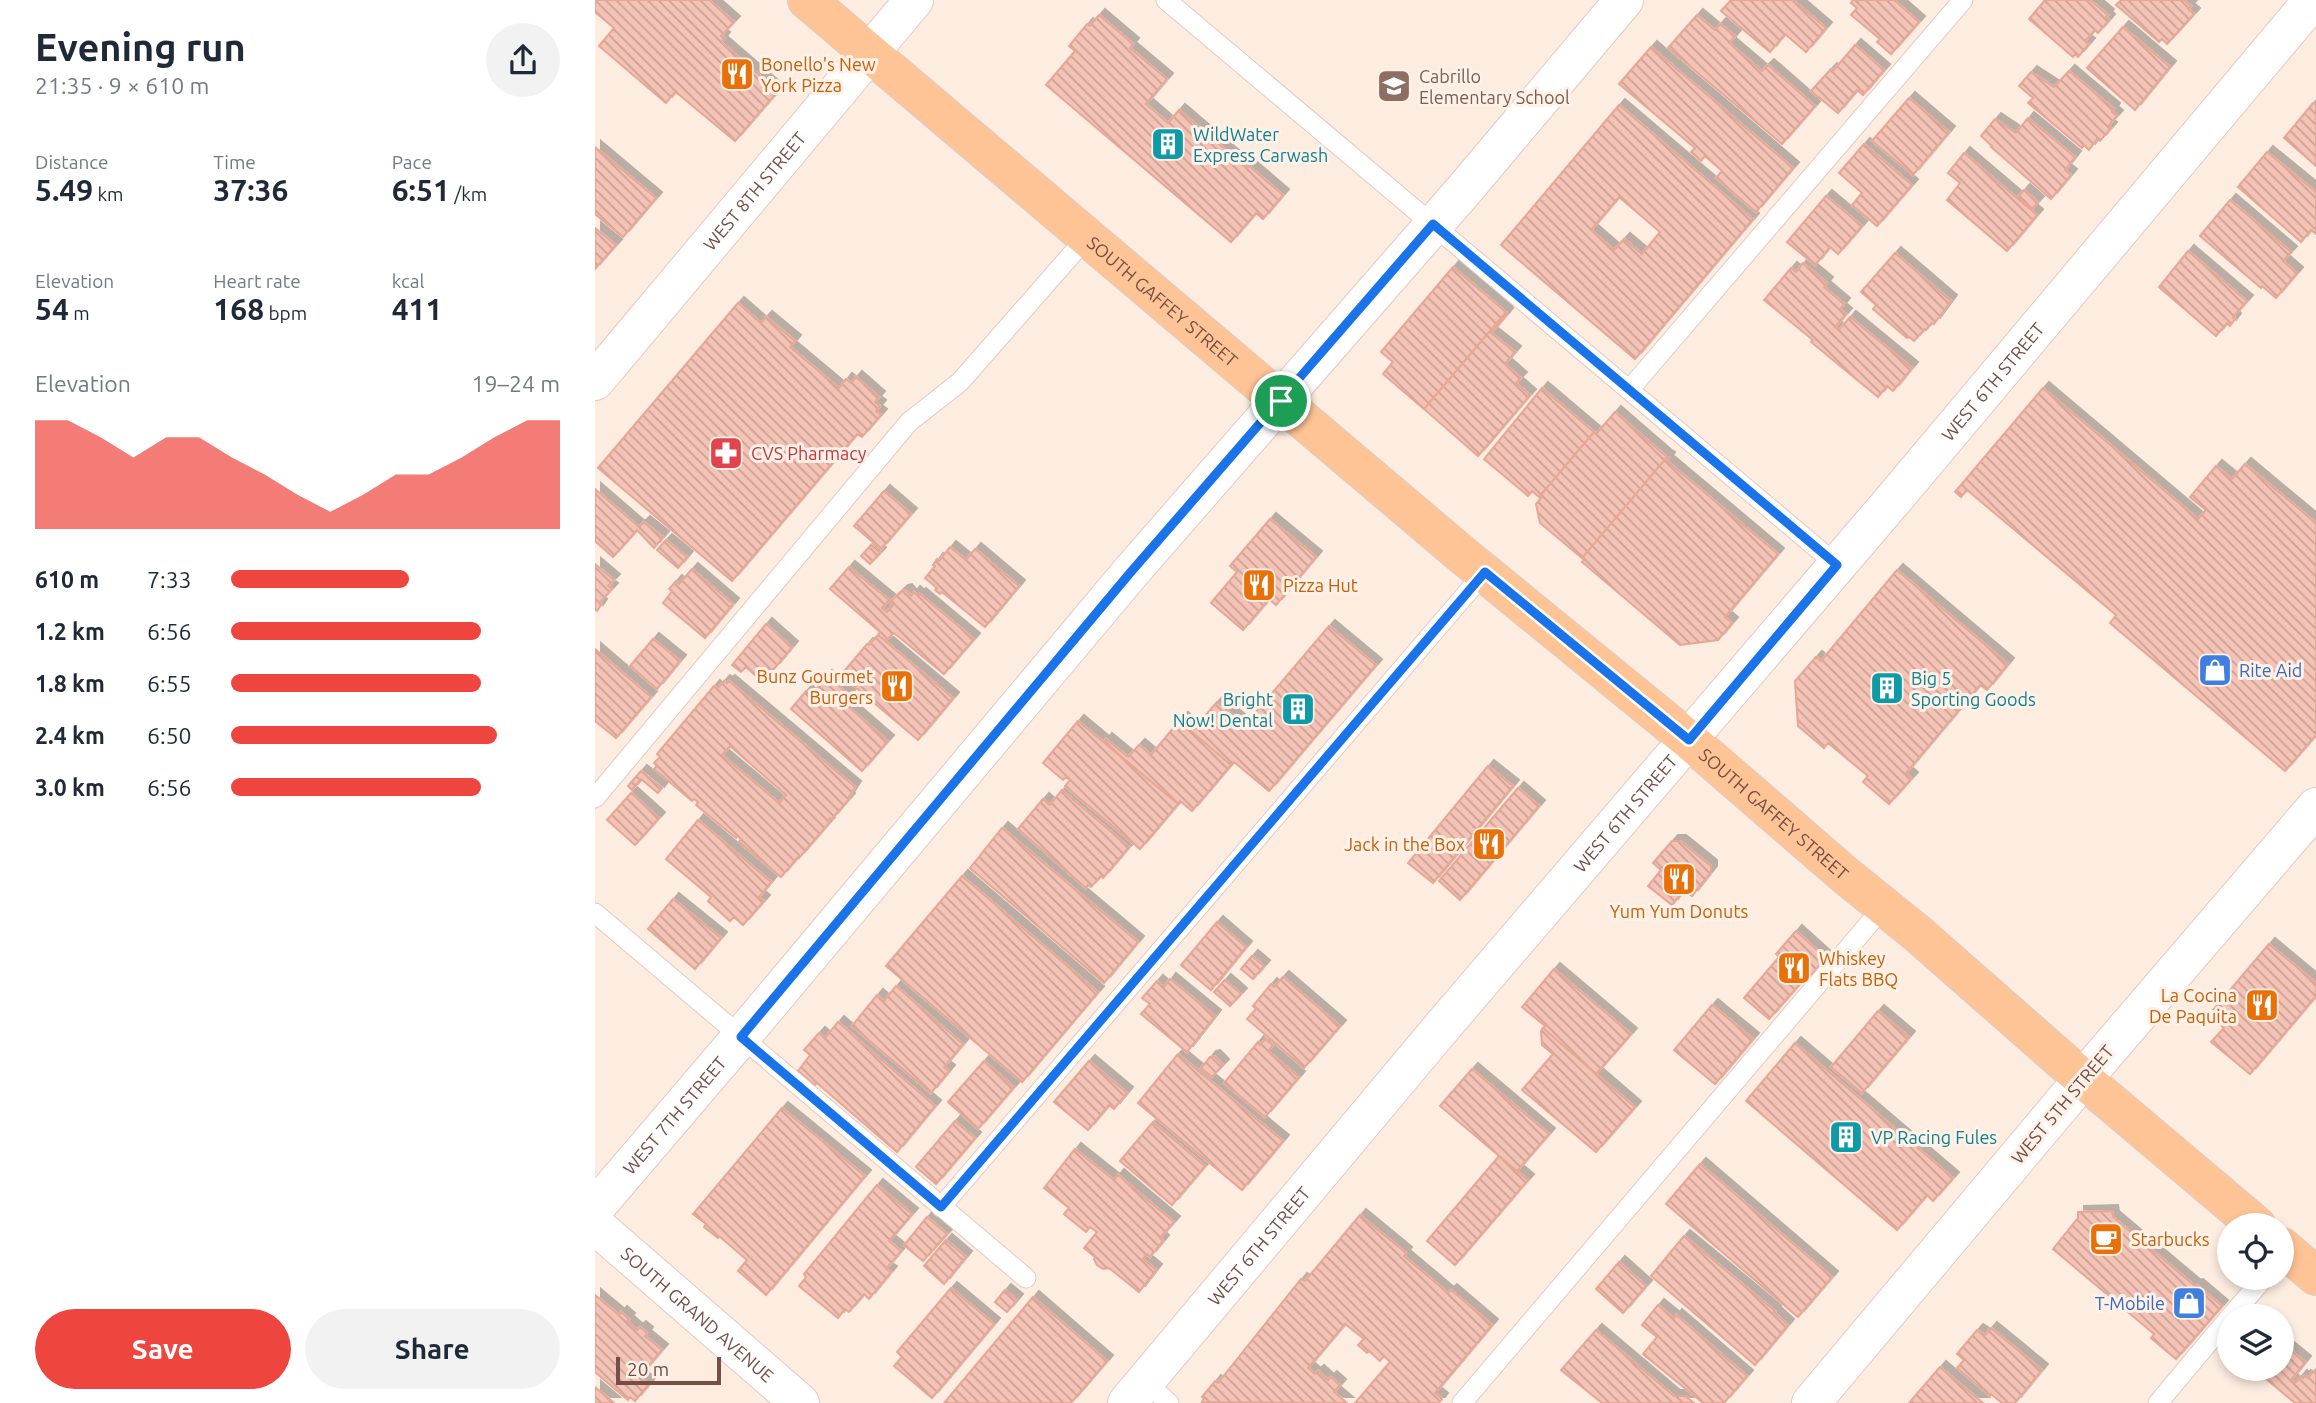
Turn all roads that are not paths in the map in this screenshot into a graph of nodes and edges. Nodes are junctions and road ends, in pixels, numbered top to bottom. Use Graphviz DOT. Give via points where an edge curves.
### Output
graph roads {
  1 [pos="807,0"];
  2 [pos="914,0"];
  3 [pos="1166,0"];
  4 [pos="1624,0"];
  5 [pos="1963,0"];
  6 [pos="2313,0"];
  7 [pos="869,54"];
  8 [pos="1433,224"];
  9 [pos="1087,237"];
  10 [pos="595,381"];
  11 [pos="1629,390"];
  12 [pos="1281,401"];
  13 [pos="1837,565"];
  14 [pos="1485,572"];
  15 [pos="1689,740"];
  16 [pos="595,798"];
  17 [pos="2316,807"];
  18 [pos="1885,905"];
  19 [pos="595,913"];
  20 [pos="741,1037"];
  21 [pos="2083,1079"];
  22 [pos="941,1207"];
  23 [pos="595,1208"];
  24 [pos="2242,1213"];
  25 [pos="595,1225"];
  26 [pos="2294,1266"];
  27 [pos="2316,1276"];
  28 [pos="1026,1278"];
  29 [pos="2252,1290"];
  30 [pos="2241,1304"];
  31 [pos="2217,1333"];
  32 [pos="1147,1396"];
  33 [pos="792,1400"];
  34 [pos="1462,1403"];
  35 [pos="1811,1403"];
  36 [pos="2158,1403"];
  1 -- 7 [label="main road, SOUTH GAFFEY STREET"];
  2 -- 7 [label="street, WEST 8TH STREET"];
  3 -- 8 [label="lane"];
  4 -- 8 [label="street, WEST 7TH STREET"];
  5 -- 11 [label="lane"];
  6 -- 13 [label="street, WEST 6TH STREET"];
  7 -- 9 [label="main road, SOUTH GAFFEY STREET"];
  7 -- 10 [label="street, WEST 8TH STREET"];
  8 -- 11 [label="lane"];
  8 -- 12 [label="street, WEST 7TH STREET"];
  9 -- 12 [label="main road, SOUTH GAFFEY STREET"];
  9 -- 16 [label="lane" via="960,382 909,422"];
  11 -- 13 [label="lane"];
  12 -- 14 [label="main road, SOUTH GAFFEY STREET"];
  12 -- 20 [label="street, WEST 7TH STREET" via="1130,573"];
  13 -- 15 [label="street, WEST 6TH STREET"];
  14 -- 15 [label="main road, SOUTH GAFFEY STREET"];
  14 -- 22 [label="lane"];
  15 -- 18 [label="main road, SOUTH GAFFEY STREET"];
  15 -- 32 [label="street, WEST 6TH STREET" via="1442,1027"];
  17 -- 21 [label="street, WEST 5TH STREET"];
  18 -- 21 [label="main road, SOUTH GAFFEY STREET"];
  18 -- 34 [label="lane"];
  19 -- 20 [label="lane"];
  20 -- 22 [label="lane"];
  20 -- 23 [label="street, WEST 7TH STREET"];
  21 -- 24 [label="main road, SOUTH GAFFEY STREET"];
  21 -- 35 [label="street, WEST 5TH STREET"];
  22 -- 28 [label="lane"];
  25 -- 33 [label="street, SOUTH GRAND AVENUE"];
  26 -- 27 [label="main road"];
  29 -- 30 [label="lane"];
  31 -- 36 [label="lane"];
}
